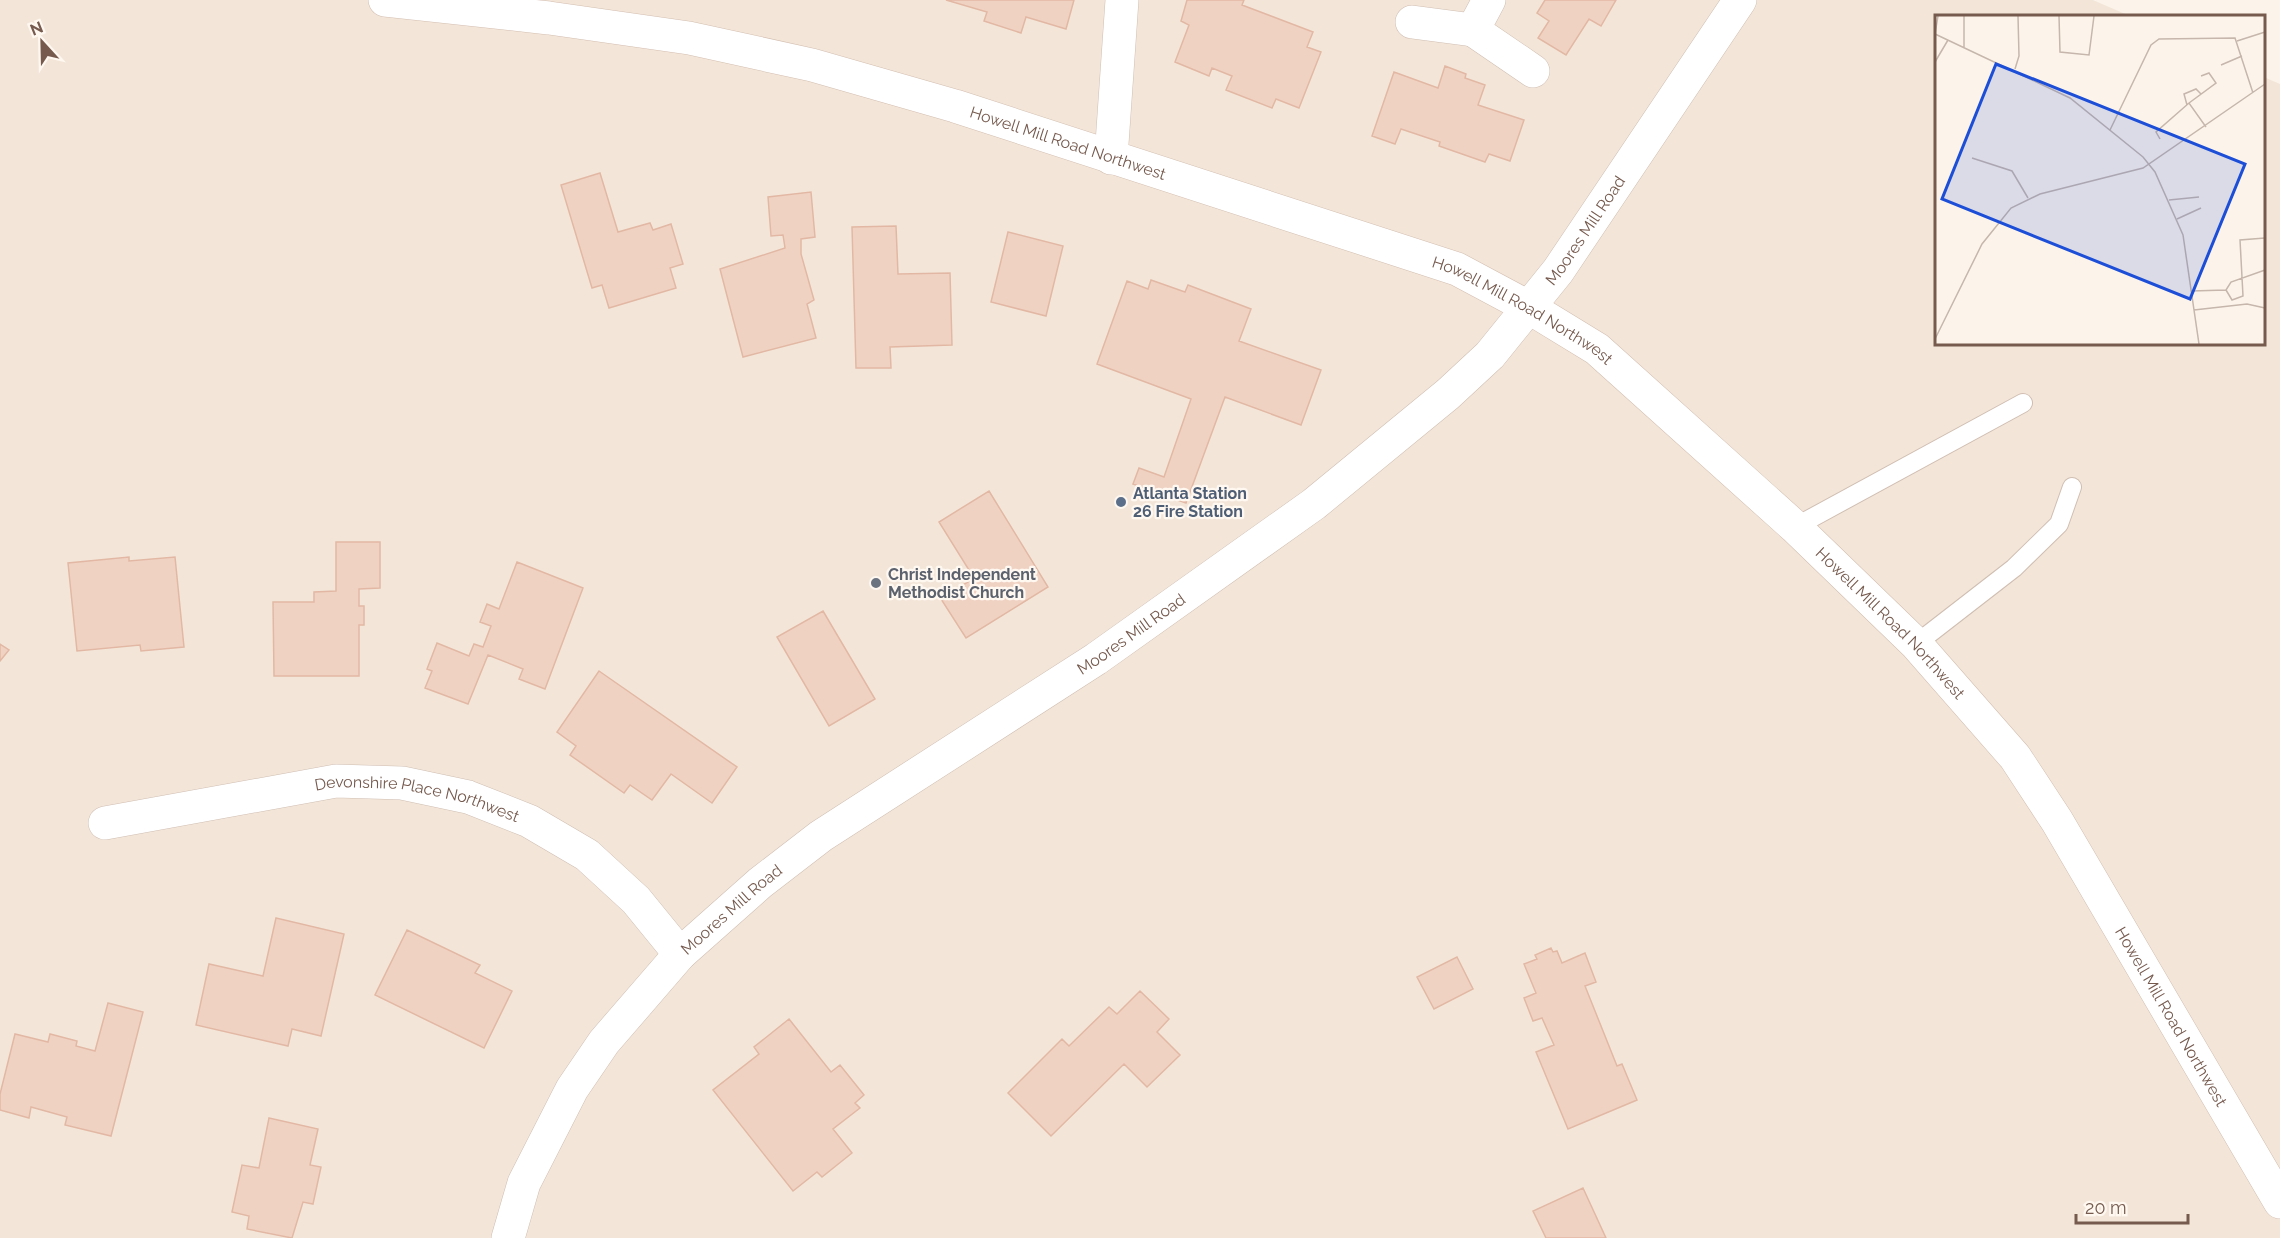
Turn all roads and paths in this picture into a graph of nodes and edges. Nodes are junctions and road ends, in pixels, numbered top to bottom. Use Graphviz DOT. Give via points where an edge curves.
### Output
graph roads {
  1 [pos="385,0"];
  2 [pos="1122,0"];
  3 [pos="1489,0"];
  4 [pos="1740,0"];
  5 [pos="1412,22"];
  6 [pos="1473,30"];
  7 [pos="1533,71"];
  8 [pos="1111,158"];
  9 [pos="1530,308"];
  10 [pos="2024,403"];
  11 [pos="2072,487"];
  12 [pos="1795,527"];
  13 [pos="1916,644"];
  14 [pos="105,823"];
  15 [pos="680,954"];
  16 [pos="2272,1169"];
  17 [pos="2280,1202"];
  18 [pos="508,1238"];
  1 -- 8 [label="street, Howell Mill Road Northwest" via="689,38 845,74"];
  2 -- 8 [label="street"];
  3 -- 6 [label="street"];
  4 -- 9 [label="street, Moores Mill Road"];
  5 -- 6 [label="street"];
  6 -- 7 [label="street"];
  8 -- 9 [label="street, Howell Mill Road Northwest" via="1457,269"];
  9 -- 12 [label="street, Howell Mill Road Northwest" via="1597,349"];
  9 -- 15 [label="street, Moores Mill Road" via="1490,355 1448,394 1314,504 1096,659 821,836 760,883"];
  10 -- 12 [label="lane"];
  11 -- 13 [label="lane" via="2059,524 2014,568"];
  12 -- 13 [label="street, Howell Mill Road Northwest"];
  13 -- 16 [label="street, Howell Mill Road Northwest" via="2015,757"];
  14 -- 15 [label="street, Devonshire Place Northwest" via="336,781 402,783 468,797 529,821 586,855 636,900"];
  15 -- 18 [label="street, Moores Mill Road" via="604,1042 572,1089 524,1182"];
  16 -- 17 [label="street, Howell Mill Road Northwest"];
}
